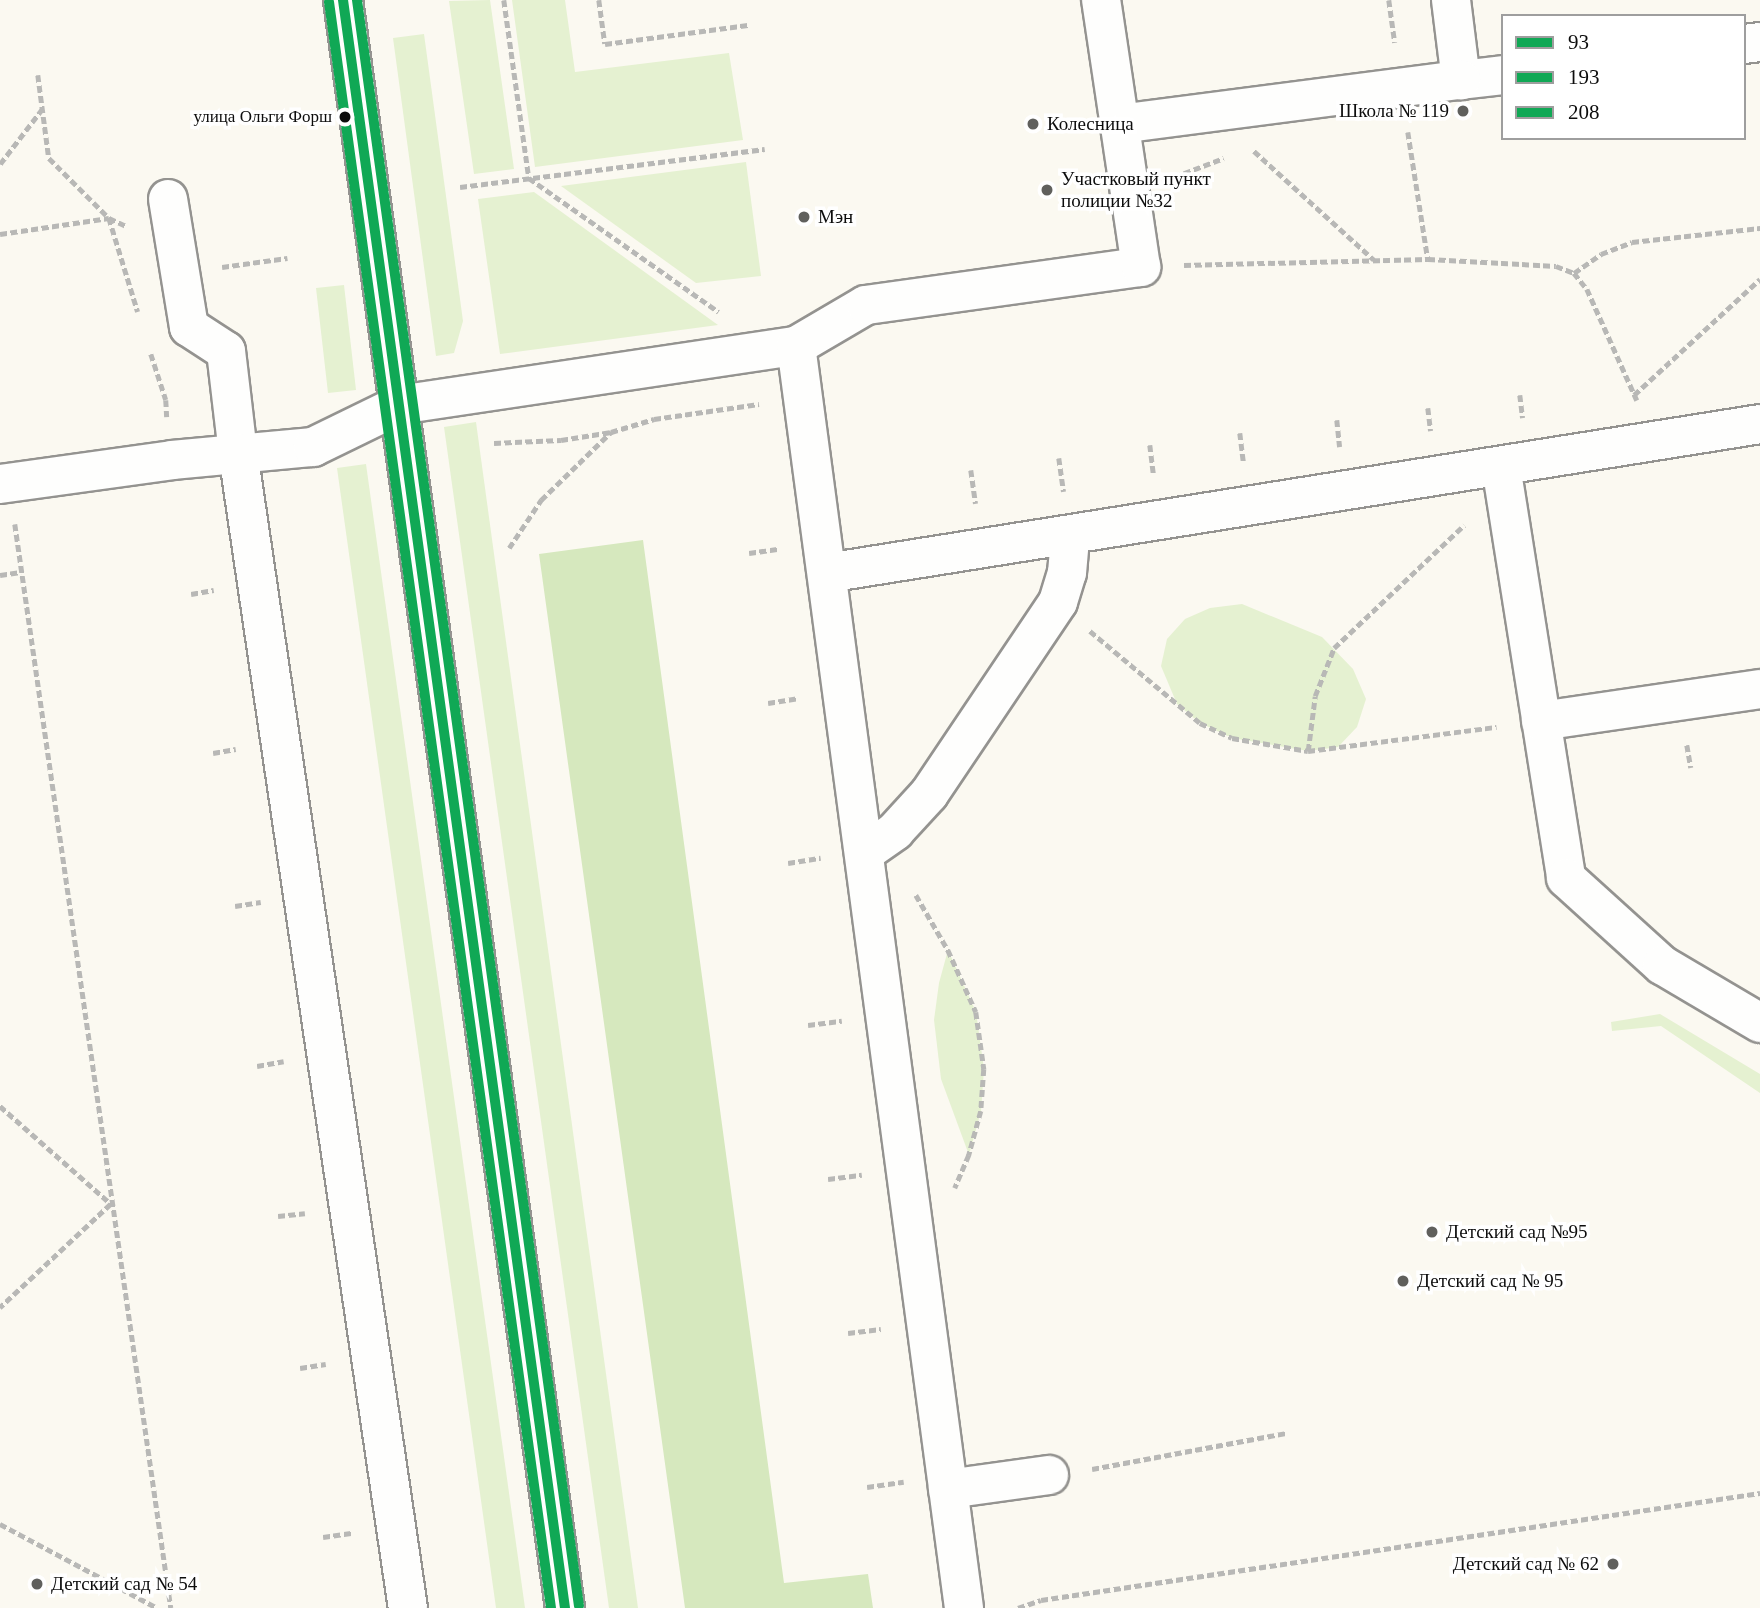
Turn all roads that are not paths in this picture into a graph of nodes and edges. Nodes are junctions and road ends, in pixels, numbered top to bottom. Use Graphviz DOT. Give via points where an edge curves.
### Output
graph roads {
  1 [pos="343,0"];
  2 [pos="1101,0"];
  3 [pos="1451,0"];
  4 [pos="1501,75"];
  5 [pos="1461,80"];
  6 [pos="1120,124"];
  7 [pos="168,199"];
  8 [pos="784,348"];
  9 [pos="399,405"];
  10 [pos="1760,425"];
  11 [pos="237,453"];
  12 [pos="1502,477"];
  13 [pos="5,484"];
  14 [pos="1070,535"];
  15 [pos="827,573"];
  16 [pos="1760,689"];
  17 [pos="1541,721"];
  18 [pos="864,853"];
  19 [pos="1760,1023"];
  20 [pos="1068,1473"];
  21 [pos="948,1489"];
  22 [pos="408,1608"];
  23 [pos="565,1608"];
  24 [pos="964,1608"];
  1 -- 9 [label="street"];
  2 -- 6 [label="street"];
  3 -- 5 [label="street"];
  4 -- 5 [label="street"];
  5 -- 6 [label="street"];
  6 -- 8 [label="street" via="1142,267 866,305"];
  7 -- 11 [label="street" via="189,327 226,351"];
  8 -- 9 [label="street"];
  8 -- 15 [label="street" via="803,397"];
  9 -- 11 [label="street" via="313,447"];
  9 -- 23 [label="street"];
  10 -- 12 [label="street" via="1655,442"];
  11 -- 13 [label="street"];
  11 -- 22 [label="street"];
  12 -- 14 [label="street"];
  12 -- 17 [label="street"];
  14 -- 15 [label="street"];
  14 -- 18 [label="street" via="1068,573 1058,601 929,794 895,831"];
  15 -- 18 [label="street"];
  16 -- 17 [label="street"];
  17 -- 19 [label="street" via="1566,878 1662,965"];
  18 -- 21 [label="street"];
  20 -- 21 [label="street"];
  21 -- 24 [label="street"];
}
